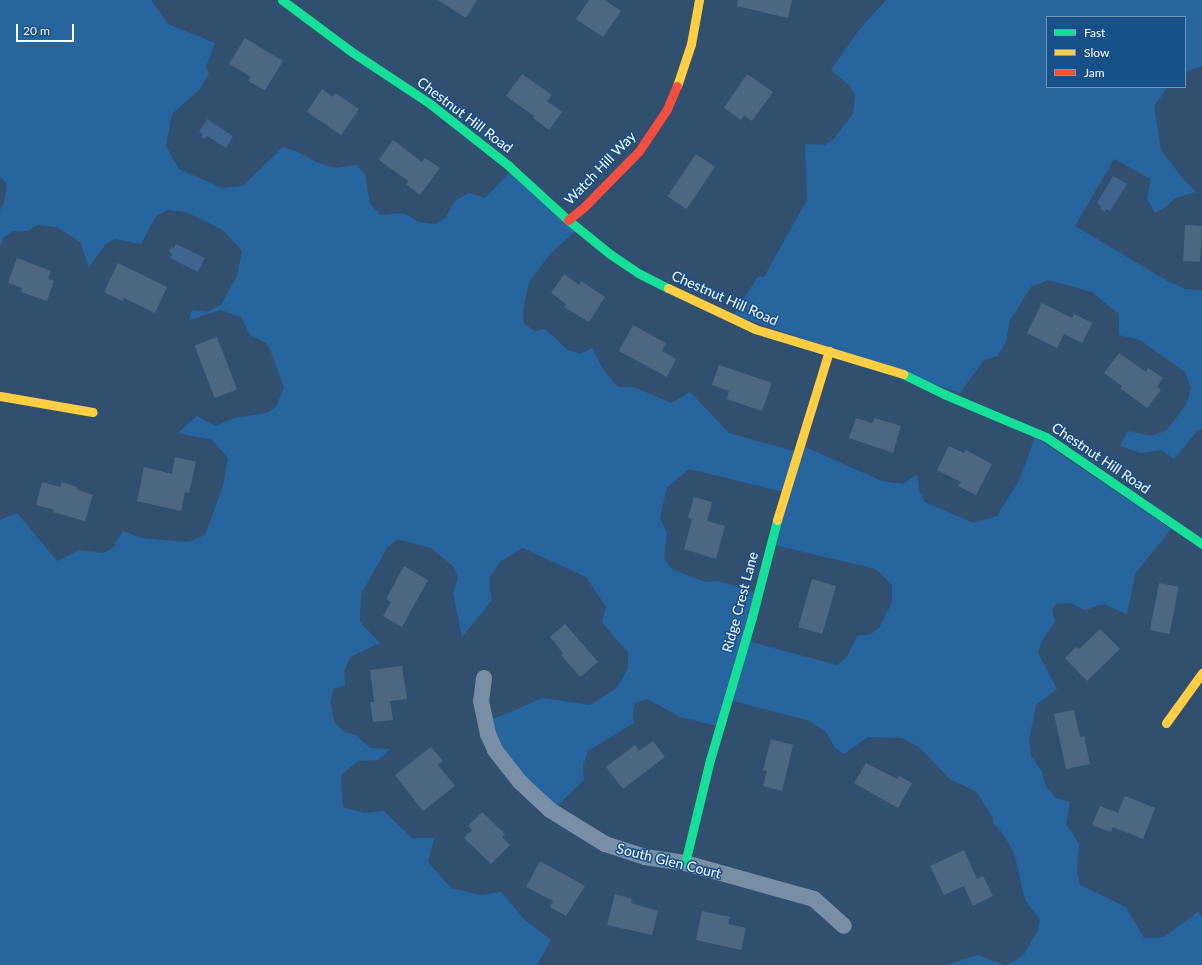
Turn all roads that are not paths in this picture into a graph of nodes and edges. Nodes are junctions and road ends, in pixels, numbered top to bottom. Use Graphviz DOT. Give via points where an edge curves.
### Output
graph roads {
  1 [pos="282,0"];
  2 [pos="699,0"];
  3 [pos="568,220"];
  4 [pos="829,351"];
  5 [pos="0,396"];
  6 [pos="94,412"];
  7 [pos="1202,544"];
  8 [pos="1202,673"];
  9 [pos="484,678"];
  10 [pos="1166,723"];
  11 [pos="686,863"];
  12 [pos="844,926"];
  1 -- 3 [label="street, Chestnut Hill Road" via="352,52 429,103 509,166"];
  2 -- 3 [label="street, Watch Hill Way" via="691,44 674,96 667,109 639,151"];
  3 -- 4 [label="street, Chestnut Hill Road" via="610,254 655,282 755,329"];
  4 -- 7 [label="street, Chestnut Hill Road" via="913,378 944,394 1046,437"];
  4 -- 11 [label="street, Ridge Crest Lane" via="769,548 750,624 710,760"];
  5 -- 6 [label="street"];
  8 -- 10 [label="street"];
  9 -- 11 [label="street, South Glen Court" via="481,701 491,739 507,766 535,797 562,818 605,844 645,857"];
  11 -- 12 [label="street, South Glen Court" via="814,899"];
}
